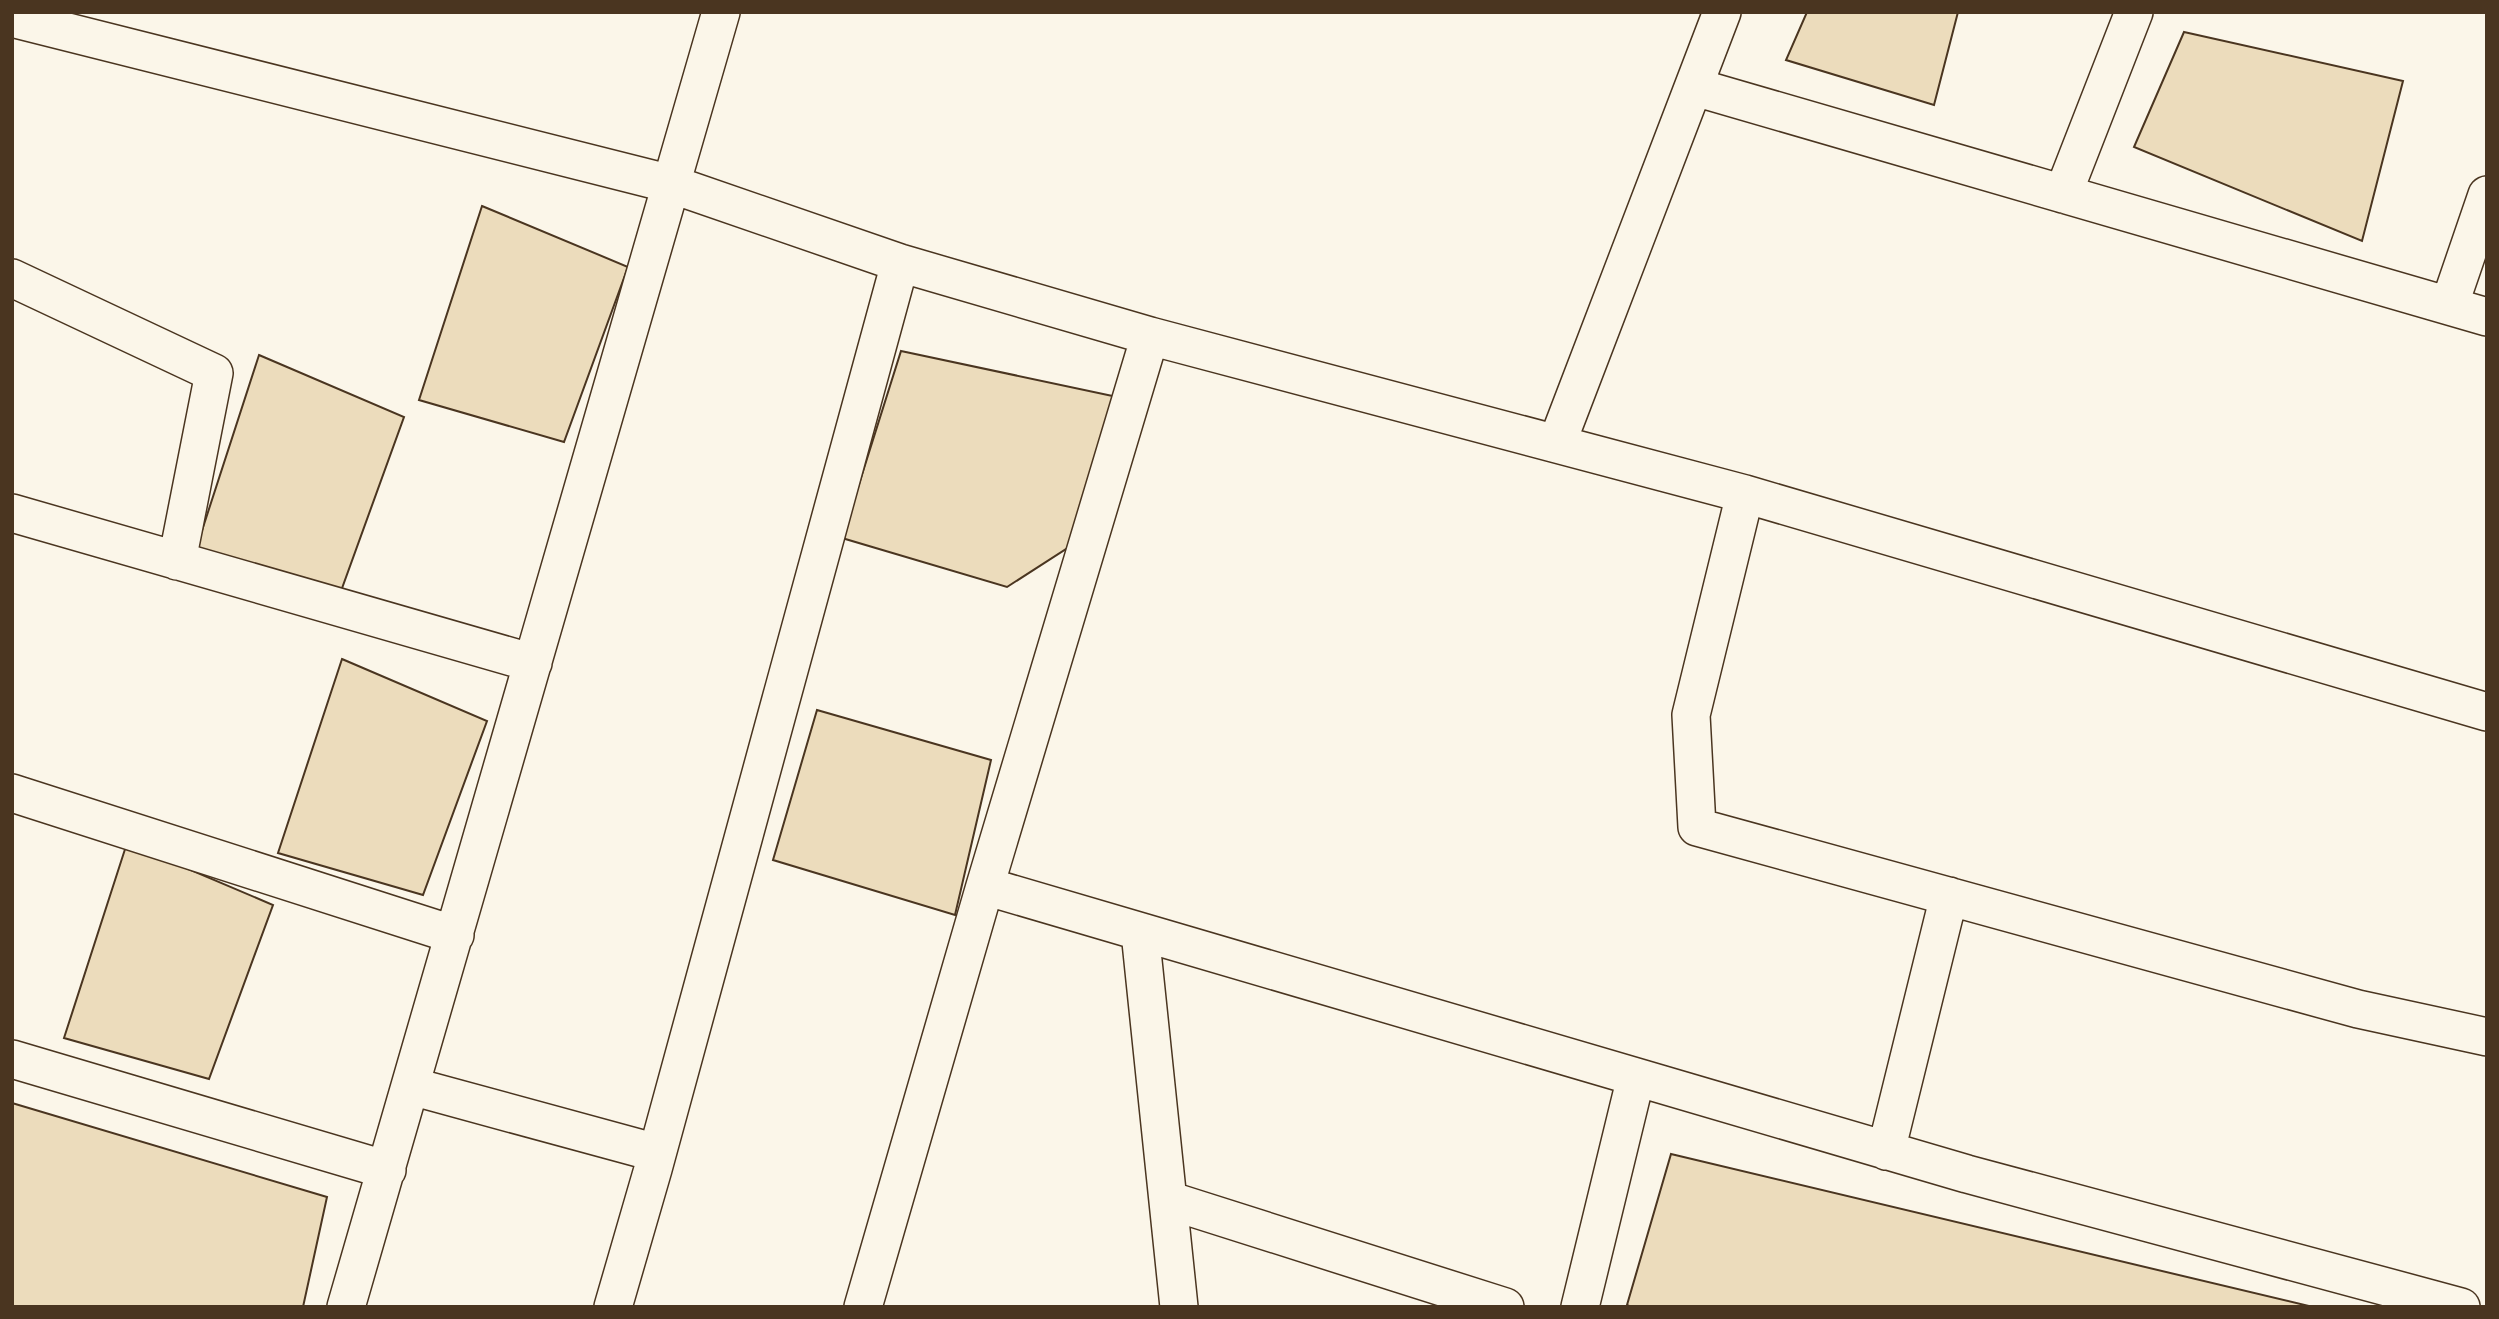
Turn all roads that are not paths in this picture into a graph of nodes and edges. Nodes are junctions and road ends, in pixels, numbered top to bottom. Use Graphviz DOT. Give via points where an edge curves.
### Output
graph roads {
  1 [pos="721,12"];
  2 [pos="1722,12"];
  3 [pos="2134,12"];
  4 [pos="12,18"];
  5 [pos="1695,87"];
  6 [pos="671,184"];
  7 [pos="2063,194"];
  8 [pos="2487,195"];
  9 [pos="900,263"];
  10 [pos="12,278"];
  11 [pos="2449,306"];
  12 [pos="2487,317"];
  13 [pos="1150,336"];
  14 [pos="1557,443"];
  15 [pos="1745,494"];
  16 [pos="12,513"];
  17 [pos="177,561"];
  18 [pos="533,663"];
  19 [pos="2487,712"];
  20 [pos="12,793"];
  21 [pos="985,887"];
  22 [pos="1949,896"];
  23 [pos="1140,932"];
  24 [pos="455,935"];
  25 [pos="2487,1037"];
  26 [pos="12,1059"];
  27 [pos="1636,1077"];
  28 [pos="411,1086"];
  29 [pos="1886,1151"];
  30 [pos="657,1153"];
  31 [pos="387,1170"];
  32 [pos="1168,1200"];
  33 [pos="2408,1300"];
  34 [pos="346,1307"];
  35 [pos="613,1307"];
  36 [pos="863,1307"];
  37 [pos="1179,1307"];
  38 [pos="1505,1307"];
  39 [pos="1580,1307"];
  40 [pos="2461,1307"];
  1 -- 6 [label="street"];
  2 -- 5 [label="street"];
  3 -- 7 [label="street"];
  4 -- 6 [label="street"];
  5 -- 7 [label="street"];
  5 -- 14 [label="street"];
  6 -- 9 [label="street"];
  6 -- 18 [label="street"];
  7 -- 11 [label="street"];
  8 -- 11 [label="street"];
  9 -- 13 [label="street"];
  9 -- 30 [label="street"];
  10 -- 17 [label="street" via="214,373"];
  11 -- 12 [label="street"];
  13 -- 14 [label="street"];
  13 -- 21 [label="street"];
  14 -- 15 [label="street"];
  15 -- 19 [label="street"];
  15 -- 22 [label="street" via="1691,715 1697,827"];
  16 -- 17 [label="street"];
  17 -- 18 [label="street"];
  18 -- 24 [label="street"];
  20 -- 24 [label="street"];
  21 -- 23 [label="street"];
  21 -- 36 [label="street"];
  22 -- 25 [label="street" via="2358,1009"];
  22 -- 29 [label="street"];
  23 -- 27 [label="street"];
  23 -- 32 [label="street"];
  24 -- 28 [label="street"];
  26 -- 31 [label="street"];
  27 -- 29 [label="street"];
  27 -- 39 [label="street"];
  28 -- 30 [label="street"];
  28 -- 31 [label="street"];
  29 -- 33 [label="street"];
  30 -- 35 [label="street"];
  31 -- 34 [label="street"];
  32 -- 37 [label="street"];
  32 -- 38 [label="street"];
  33 -- 40 [label="street"];
}
